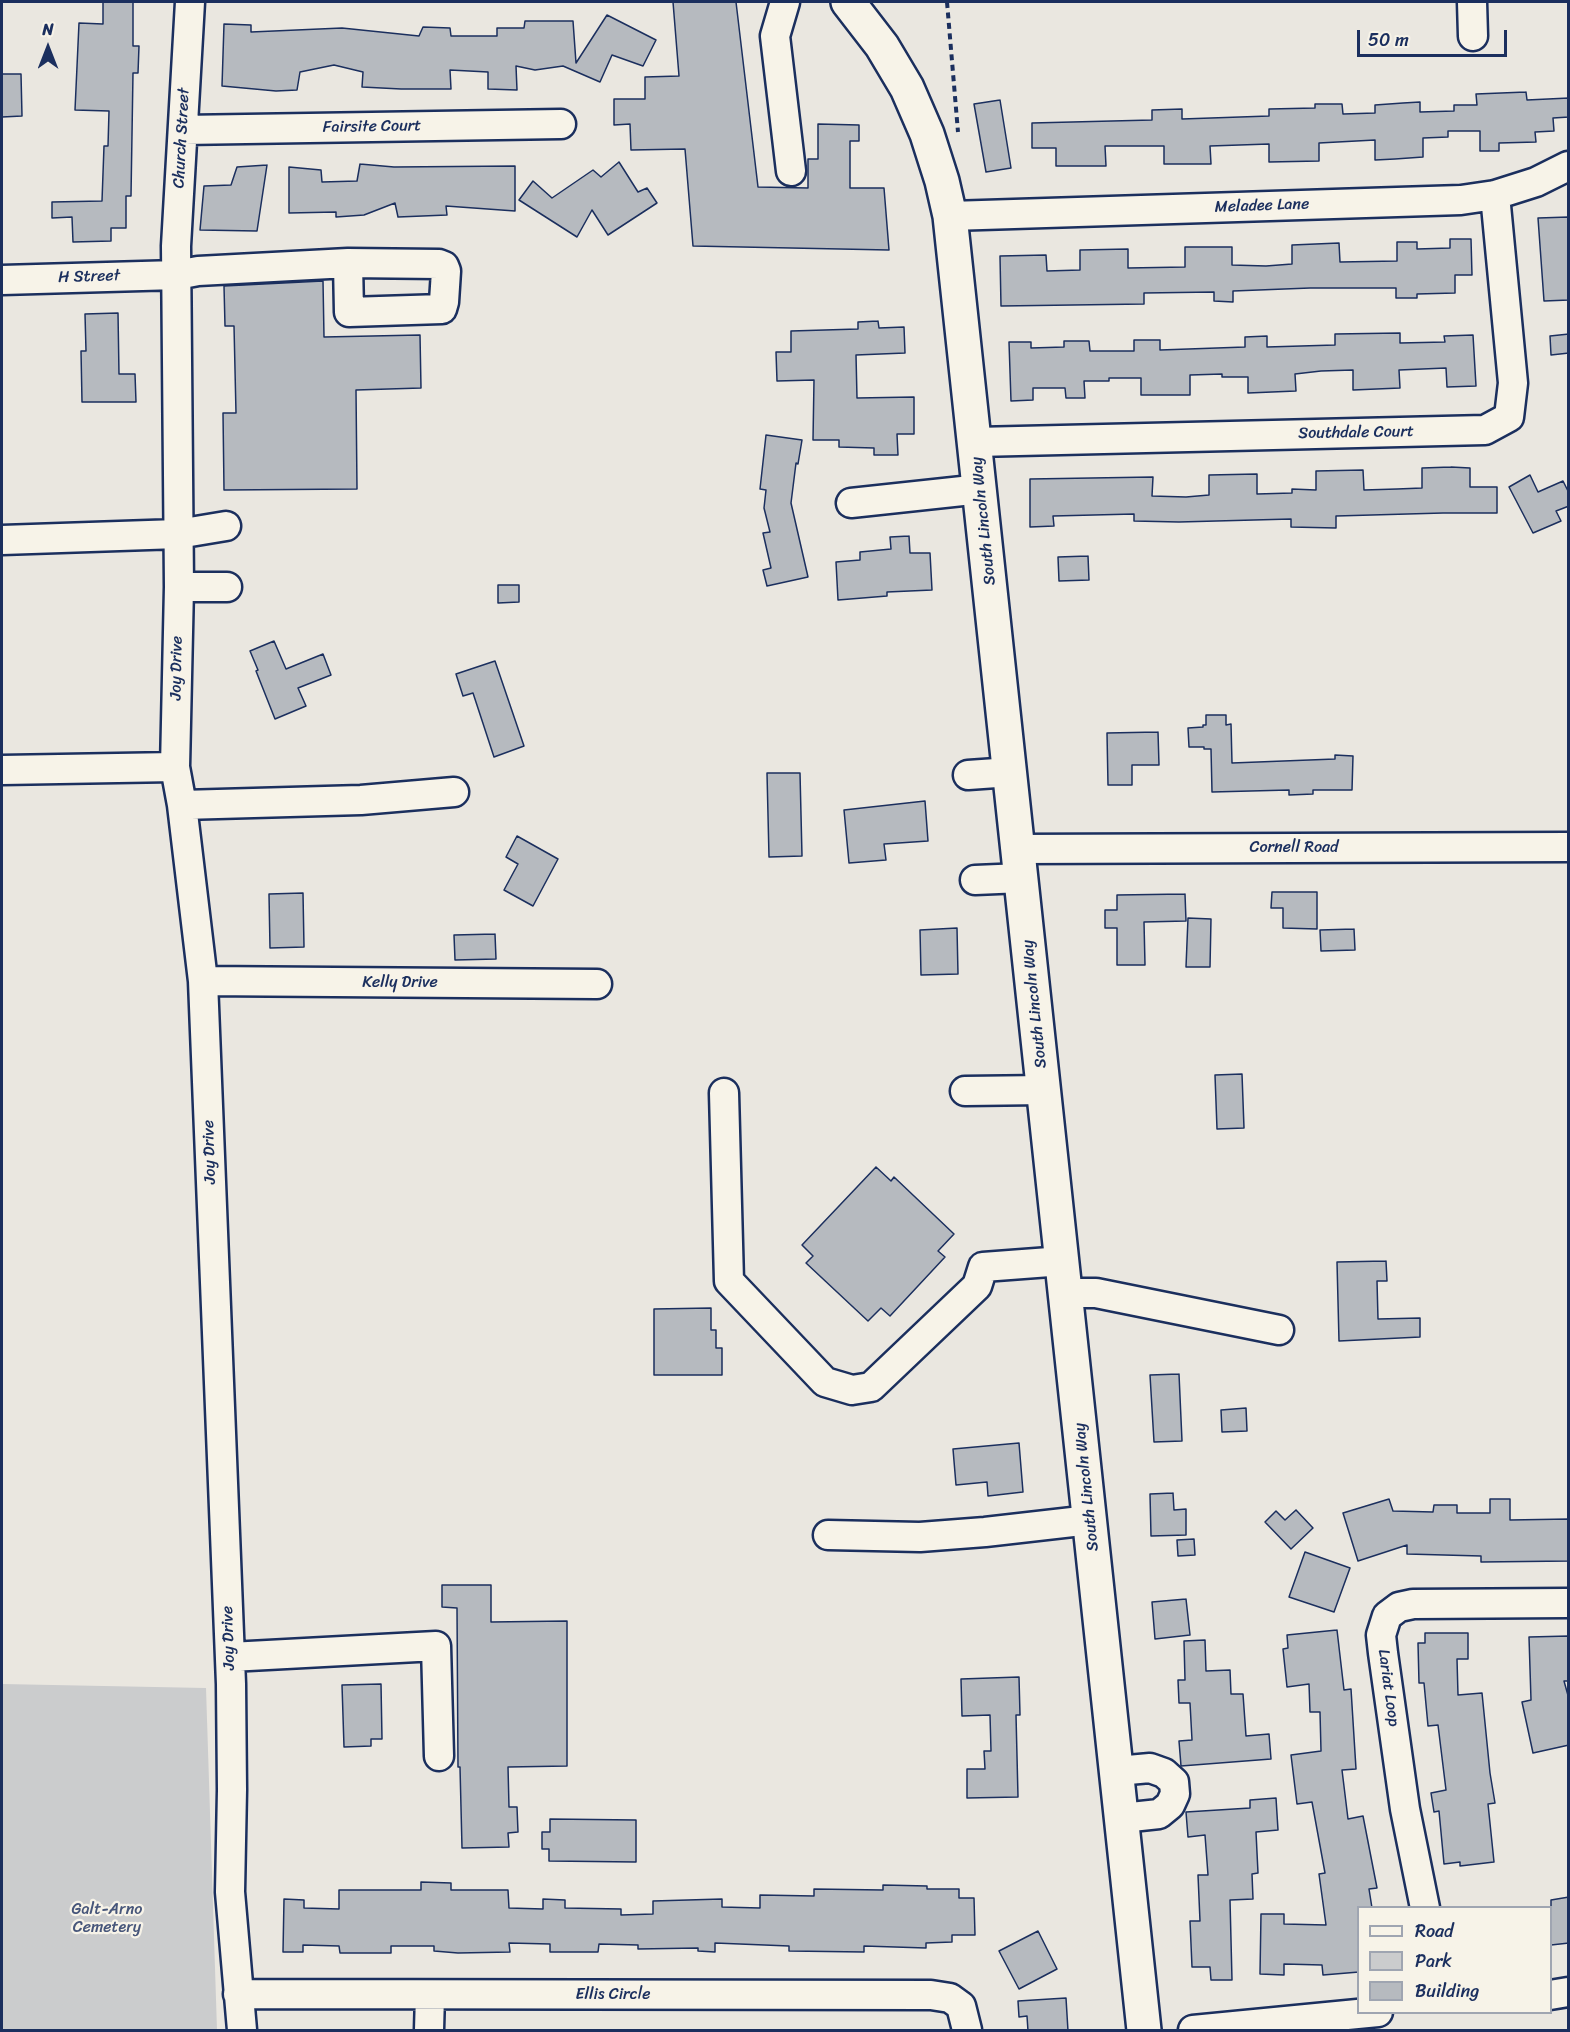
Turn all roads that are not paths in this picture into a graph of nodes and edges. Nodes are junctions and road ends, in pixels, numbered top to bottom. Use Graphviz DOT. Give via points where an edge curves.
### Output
graph roads {
  1 [pos="190,2"];
  2 [pos="785,2"];
  3 [pos="848,2"];
  4 [pos="1472,2"];
  5 [pos="1473,36"];
  6 [pos="561,124"];
  7 [pos="183,130"];
  8 [pos="1569,166"];
  9 [pos="791,171"];
  10 [pos="1495,195"];
  11 [pos="950,216"];
  12 [pos="348,263"];
  13 [pos="177,275"];
  14 [pos="2,280"];
  15 [pos="976,442"];
  16 [pos="981,489"];
  17 [pos="851,503"];
  18 [pos="226,526"];
  19 [pos="178,534"];
  20 [pos="2,540"];
  21 [pos="179,587"];
  22 [pos="226,587"];
  23 [pos="175,767"];
  24 [pos="2,770"];
  25 [pos="1011,772"];
  26 [pos="968,775"];
  27 [pos="454,792"];
  28 [pos="182,805"];
  29 [pos="1569,847"];
  30 [pos="1021,863"];
  31 [pos="975,880"];
  32 [pos="203,981"];
  33 [pos="597,984"];
  34 [pos="1045,1090"];
  35 [pos="964,1091"];
  36 [pos="724,1093"];
  37 [pos="1063,1261"];
  38 [pos="1066,1293"];
  39 [pos="1280,1330"];
  40 [pos="1090,1520"];
  41 [pos="828,1534"];
  42 [pos="1569,1603"];
  43 [pos="230,1657"];
  44 [pos="439,1756"];
  45 [pos="1117,1771"];
  46 [pos="1122,1818"];
  47 [pos="1425,1906"];
  48 [pos="1569,1992"];
  49 [pos="238,1994"];
  50 [pos="430,1995"];
  51 [pos="1552,1995"];
  52 [pos="1373,2014"];
  53 [pos="1313,2025"];
  54 [pos="242,2031"];
  55 [pos="429,2031"];
  56 [pos="967,2031"];
  57 [pos="1144,2031"];
  58 [pos="1193,2031"];
  1 -- 7 [label="street, Church Street"];
  2 -- 9 [label="street" via="775,36"];
  3 -- 11 [label="main road, South Lincoln Way" via="882,45 906,88 927,134"];
  4 -- 5 [label="street"];
  6 -- 7 [label="street, Fairsite Court"];
  7 -- 13 [label="street, Church Street"];
  8 -- 10 [label="street, Meladee Lane"];
  10 -- 11 [label="street, Meladee Lane" via="1461,200"];
  10 -- 15 [label="street, Southdale Court" via="1513,383 1509,417 1485,430"];
  11 -- 15 [label="main road, South Lincoln Way"];
  12 -- 13 [label="street, H Street"];
  13 -- 14 [label="street, H Street"];
  13 -- 19 [label="street, Joy Drive"];
  15 -- 16 [label="main road, South Lincoln Way"];
  16 -- 17 [label="street"];
  16 -- 25 [label="main road, South Lincoln Way"];
  18 -- 19 [label="street"];
  19 -- 20 [label="street"];
  19 -- 21 [label="street, Joy Drive"];
  21 -- 22 [label="street"];
  21 -- 23 [label="street, Joy Drive"];
  23 -- 24 [label="street"];
  23 -- 28 [label="street, Joy Drive"];
  25 -- 26 [label="street"];
  25 -- 30 [label="main road, South Lincoln Way"];
  27 -- 28 [label="street" via="361,800"];
  28 -- 32 [label="street, Joy Drive"];
  29 -- 30 [label="street, Cornell Road"];
  30 -- 31 [label="street, Cornell Road"];
  30 -- 34 [label="main road, South Lincoln Way"];
  32 -- 33 [label="street, Kelly Drive"];
  32 -- 43 [label="street, Joy Drive"];
  34 -- 35 [label="street"];
  34 -- 37 [label="main road, South Lincoln Way"];
  36 -- 37 [label="street" via="729,1281 825,1382 852,1390 871,1387 977,1286 983,1267"];
  37 -- 38 [label="main road, South Lincoln Way"];
  38 -- 39 [label="street" via="1096,1293"];
  38 -- 40 [label="main road, South Lincoln Way"];
  40 -- 41 [label="street" via="920,1537"];
  40 -- 45 [label="main road, South Lincoln Way"];
  42 -- 47 [label="street, Lariat Loop" via="1413,1604 1387,1616 1383,1653 1405,1809"];
  43 -- 44 [label="street" via="436,1646"];
  43 -- 49 [label="street, Joy Drive" via="230,1892"];
  45 -- 46 [label="main road, South Lincoln Way"];
  45 -- 46 [label="street" via="1150,1768 1174,1782 1175,1794 1170,1805 1159,1814"];
  46 -- 57 [label="main road, South Lincoln Way"];
  48 -- 51 [label="street"];
  49 -- 50 [label="street, Ellis Circle"];
  49 -- 54 [label="street, Joy Drive"];
  50 -- 55 [label="street"];
  50 -- 56 [label="street, Ellis Circle" via="931,1995 950,1998 962,2006"];
  52 -- 53 [label="street"];
  53 -- 58 [label="street"];
}
